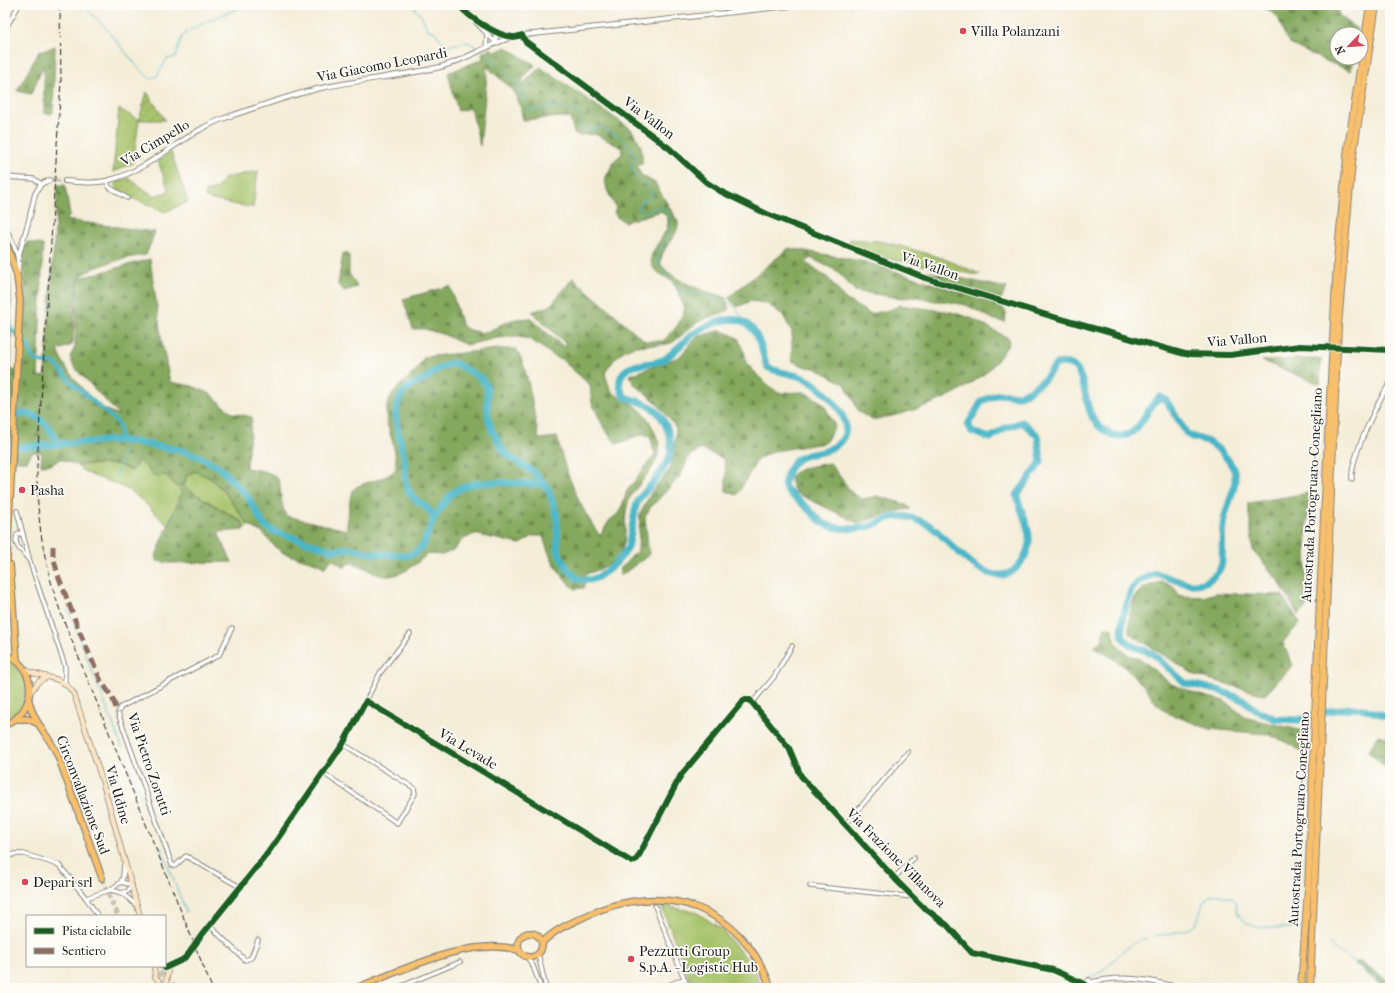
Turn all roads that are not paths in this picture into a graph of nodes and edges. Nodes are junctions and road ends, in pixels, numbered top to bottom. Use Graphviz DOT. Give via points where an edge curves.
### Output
graph roads {
  1 [pos="19,5"];
  2 [pos="459,5"];
  3 [pos="799,5"];
  4 [pos="1370,5"];
  5 [pos="1376,5"];
  6 [pos="473,19"];
  7 [pos="5,26"];
  8 [pos="492,29"];
  9 [pos="487,34"];
  10 [pos="522,35"];
  11 [pos="513,37"];
  12 [pos="496,43"];
  13 [pos="483,49"];
  14 [pos="208,125"];
  15 [pos="5,177"];
  16 [pos="50,180"];
  17 [pos="65,181"];
  18 [pos="106,181"];
  19 [pos="41,184"];
  20 [pos="127,198"];
  21 [pos="5,228"];
  22 [pos="24,237"];
  23 [pos="5,240"];
  24 [pos="13,242"];
  25 [pos="18,258"];
  26 [pos="17,274"];
  27 [pos="1390,350"];
  28 [pos="1390,383"];
  29 [pos="1352,479"];
  30 [pos="10,498"];
  31 [pos="5,505"];
  32 [pos="17,511"];
  33 [pos="5,530"];
  34 [pos="23,535"];
  35 [pos="8,539"];
  36 [pos="5,559"];
  37 [pos="34,574"];
  38 [pos="1323,596"];
  39 [pos="5,598"];
  40 [pos="232,628"];
  41 [pos="410,634"];
  42 [pos="792,646"];
  43 [pos="5,654"];
  44 [pos="17,661"];
  45 [pos="24,669"];
  46 [pos="65,673"];
  47 [pos="47,677"];
  48 [pos="57,679"];
  49 [pos="65,683"];
  50 [pos="30,693"];
  51 [pos="29,701"];
  52 [pos="366,701"];
  53 [pos="752,703"];
  54 [pos="14,721"];
  55 [pos="37,723"];
  56 [pos="5,725"];
  57 [pos="5,729"];
  58 [pos="343,744"];
  59 [pos="908,752"];
  60 [pos="323,773"];
  61 [pos="845,825"];
  62 [pos="5,857"];
  63 [pos="124,857"];
  64 [pos="914,858"];
  65 [pos="102,878"];
  66 [pos="894,878"];
  67 [pos="121,882"];
  68 [pos="132,885"];
  69 [pos="240,886"];
  70 [pos="810,886"];
  71 [pos="1311,888"];
  72 [pos="110,890"];
  73 [pos="122,893"];
  74 [pos="913,897"];
  75 [pos="86,898"];
  76 [pos="655,906"];
  77 [pos="138,907"];
  78 [pos="97,915"];
  79 [pos="140,915"];
  80 [pos="209,925"];
  81 [pos="554,931"];
  82 [pos="538,935"];
  83 [pos="197,940"];
  84 [pos="258,940"];
  85 [pos="518,940"];
  86 [pos="542,943"];
  87 [pos="496,947"];
  88 [pos="192,950"];
  89 [pos="518,950"];
  90 [pos="538,954"];
  91 [pos="527,957"];
  92 [pos="460,962"];
  93 [pos="166,966"];
  94 [pos="154,968"];
  95 [pos="163,968"];
  96 [pos="684,979"];
  97 [pos="165,980"];
  98 [pos="159,981"];
  99 [pos="1093,982"];
  100 [pos="1086,986"];
  101 [pos="161,988"];
  102 [pos="165,988"];
  103 [pos="356,988"];
  104 [pos="397,988"];
  105 [pos="541,988"];
  106 [pos="546,988"];
  107 [pos="661,988"];
  108 [pos="688,988"];
  109 [pos="771,988"];
  110 [pos="1092,988"];
  111 [pos="1182,988"];
  112 [pos="1301,988"];
  113 [pos="1310,988"];
  1 -- 7 [label="street"];
  2 -- 6 [label="street"];
  3 -- 10 [label="street, Via Giacomo Leopardi"];
  4 -- 38 [label="highway, Autostrada Portogruaro-Conegliano" via="1348,147 1337,260"];
  5 -- 38 [label="highway, Autostrada Portogruaro-Conegliano" via="1358,113 1346,225"];
  6 -- 8 [label="street"];
  6 -- 9 [label="street"];
  8 -- 11 [label="street"];
  8 -- 12 [label="street"];
  9 -- 12 [label="street"];
  9 -- 13 [label="street"];
  10 -- 11 [label="street, Via Giacomo Leopardi"];
  10 -- 27 [label="street, Via Vallon, bridge" via="525,41 669,148 706,182 720,191 763,213 954,288 1173,352 1222,355 1288,346"];
  11 -- 12 [label="street, Via Giacomo Leopardi"];
  12 -- 13 [label="street, Via Giacomo Leopardi"];
  13 -- 14 [label="street, Via Giacomo Leopardi" via="453,63 432,69 314,90"];
  14 -- 18 [label="street, Via Cimpello" via="135,170"];
  15 -- 19 [label="street" via="34,179"];
  16 -- 19 [label="street"];
  17 -- 18 [label="street, Via Cimpello"];
  18 -- 20 [label="street" via="109,187"];
  19 -- 22 [label="street" via="35,194"];
  21 -- 24 [label="street"];
  22 -- 24 [label="street" via="18,242"];
  22 -- 25 [label="street"];
  23 -- 26 [label="main road"];
  24 -- 25 [label="street"];
  25 -- 26 [label="street"];
  26 -- 30 [label="main road" via="20,318"];
  28 -- 29 [label="street" via="1376,407 1356,456 1352,467"];
  30 -- 31 [label="street"];
  30 -- 35 [label="main road"];
  32 -- 34 [label="street"];
  33 -- 35 [label="street"];
  34 -- 37 [label="street"];
  34 -- 37 [label="street" via="17,535 17,547 27,558"];
  35 -- 36 [label="main road"];
  35 -- 39 [label="main road"];
  35 -- 44 [label="main road"];
  37 -- 46 [label="street" via="65,666"];
  38 -- 71 [label="highway, Autostrada Portogruaro-Conegliano"];
  40 -- 69 [label="street, Via Pietro Zorutti" via="219,655 122,706 118,712 172,864 175,866 186,856"];
  41 -- 52 [label="street" via="380,673"];
  42 -- 53 [label="street" via="774,677"];
  43 -- 44 [label="main road"];
  44 -- 45 [label="main road"];
  45 -- 47 [label="main road" via="32,674"];
  45 -- 50 [label="main road"];
  46 -- 48 [label="street"];
  46 -- 49 [label="street"];
  47 -- 48 [label="main road"];
  47 -- 50 [label="main road" via="38,682"];
  48 -- 49 [label="main road"];
  49 -- 63 [label="main road, Via Udine" via="74,694 97,762"];
  50 -- 51 [label="main road"];
  51 -- 54 [label="main road"];
  51 -- 55 [label="main road, Circonvallazione Sud"];
  52 -- 53 [label="street, Via Levade" via="632,862 637,859 681,775 744,700 750,700"];
  52 -- 58 [label="street"];
  53 -- 61 [label="street, Via Frazione Villanova" via="789,748 801,776"];
  54 -- 55 [label="main road" via="28,719"];
  54 -- 56 [label="main road"];
  54 -- 57 [label="main road"];
  55 -- 65 [label="main road, Circonvallazione Sud" via="52,742 58,756"];
  58 -- 60 [label="street"];
  58 -- 60 [label="street" via="414,788 415,794 397,822"];
  59 -- 61 [label="street, Via Frazione Villanova"];
  60 -- 69 [label="street" via="276,842"];
  61 -- 66 [label="street, Via Frazione Villanova"];
  62 -- 75 [label="street" via="24,854 60,865"];
  63 -- 67 [label="street"];
  63 -- 68 [label="main road, Via Udine"];
  64 -- 66 [label="street, Via Frazione Villanova"];
  66 -- 74 [label="street, Via Frazione Villanova"];
  67 -- 68 [label="street"];
  67 -- 72 [label="street"];
  68 -- 73 [label="street" via="128,891"];
  68 -- 77 [label="main road, Via Udine"];
  69 -- 80 [label="street"];
  70 -- 74 [label="street, Via Frazione Villanova"];
  71 -- 112 [label="highway, Autostrada Portogruaro-Conegliano"];
  71 -- 113 [label="highway, Autostrada Portogruaro-Conegliano"];
  72 -- 73 [label="street"];
  72 -- 75 [label="street"];
  73 -- 77 [label="street"];
  74 -- 100 [label="street, Via Frazione Villanova" via="947,925 972,953 1052,970"];
  75 -- 78 [label="street"];
  76 -- 96 [label="street"];
  77 -- 79 [label="main road, Via Udine"];
  80 -- 83 [label="street"];
  80 -- 84 [label="street" via="245,960 251,958"];
  81 -- 82 [label="main road"];
  81 -- 86 [label="main road"];
  81 -- 109 [label="main road" via="602,909 629,901 654,898 683,903 712,915 739,935 759,961"];
  82 -- 85 [label="main road" via="528,932"];
  82 -- 86 [label="main road"];
  85 -- 87 [label="main road"];
  85 -- 89 [label="main road"];
  86 -- 90 [label="main road"];
  87 -- 89 [label="main road"];
  87 -- 103 [label="main road" via="451,953"];
  88 -- 93 [label="street" via="183,959"];
  89 -- 91 [label="main road"];
  90 -- 91 [label="main road"];
  90 -- 106 [label="street"];
  91 -- 105 [label="street"];
  92 -- 104 [label="street"];
  94 -- 95 [label="main road"];
  94 -- 98 [label="main road" via="155,977"];
  95 -- 97 [label="main road" via="168,976"];
  96 -- 107 [label="street"];
  96 -- 108 [label="street"];
  97 -- 98 [label="main road"];
  97 -- 102 [label="main road"];
  98 -- 101 [label="main road"];
  99 -- 100 [label="street" via="1088,980"];
  99 -- 110 [label="street"];
  99 -- 111 [label="street" via="1131,977"];
}
